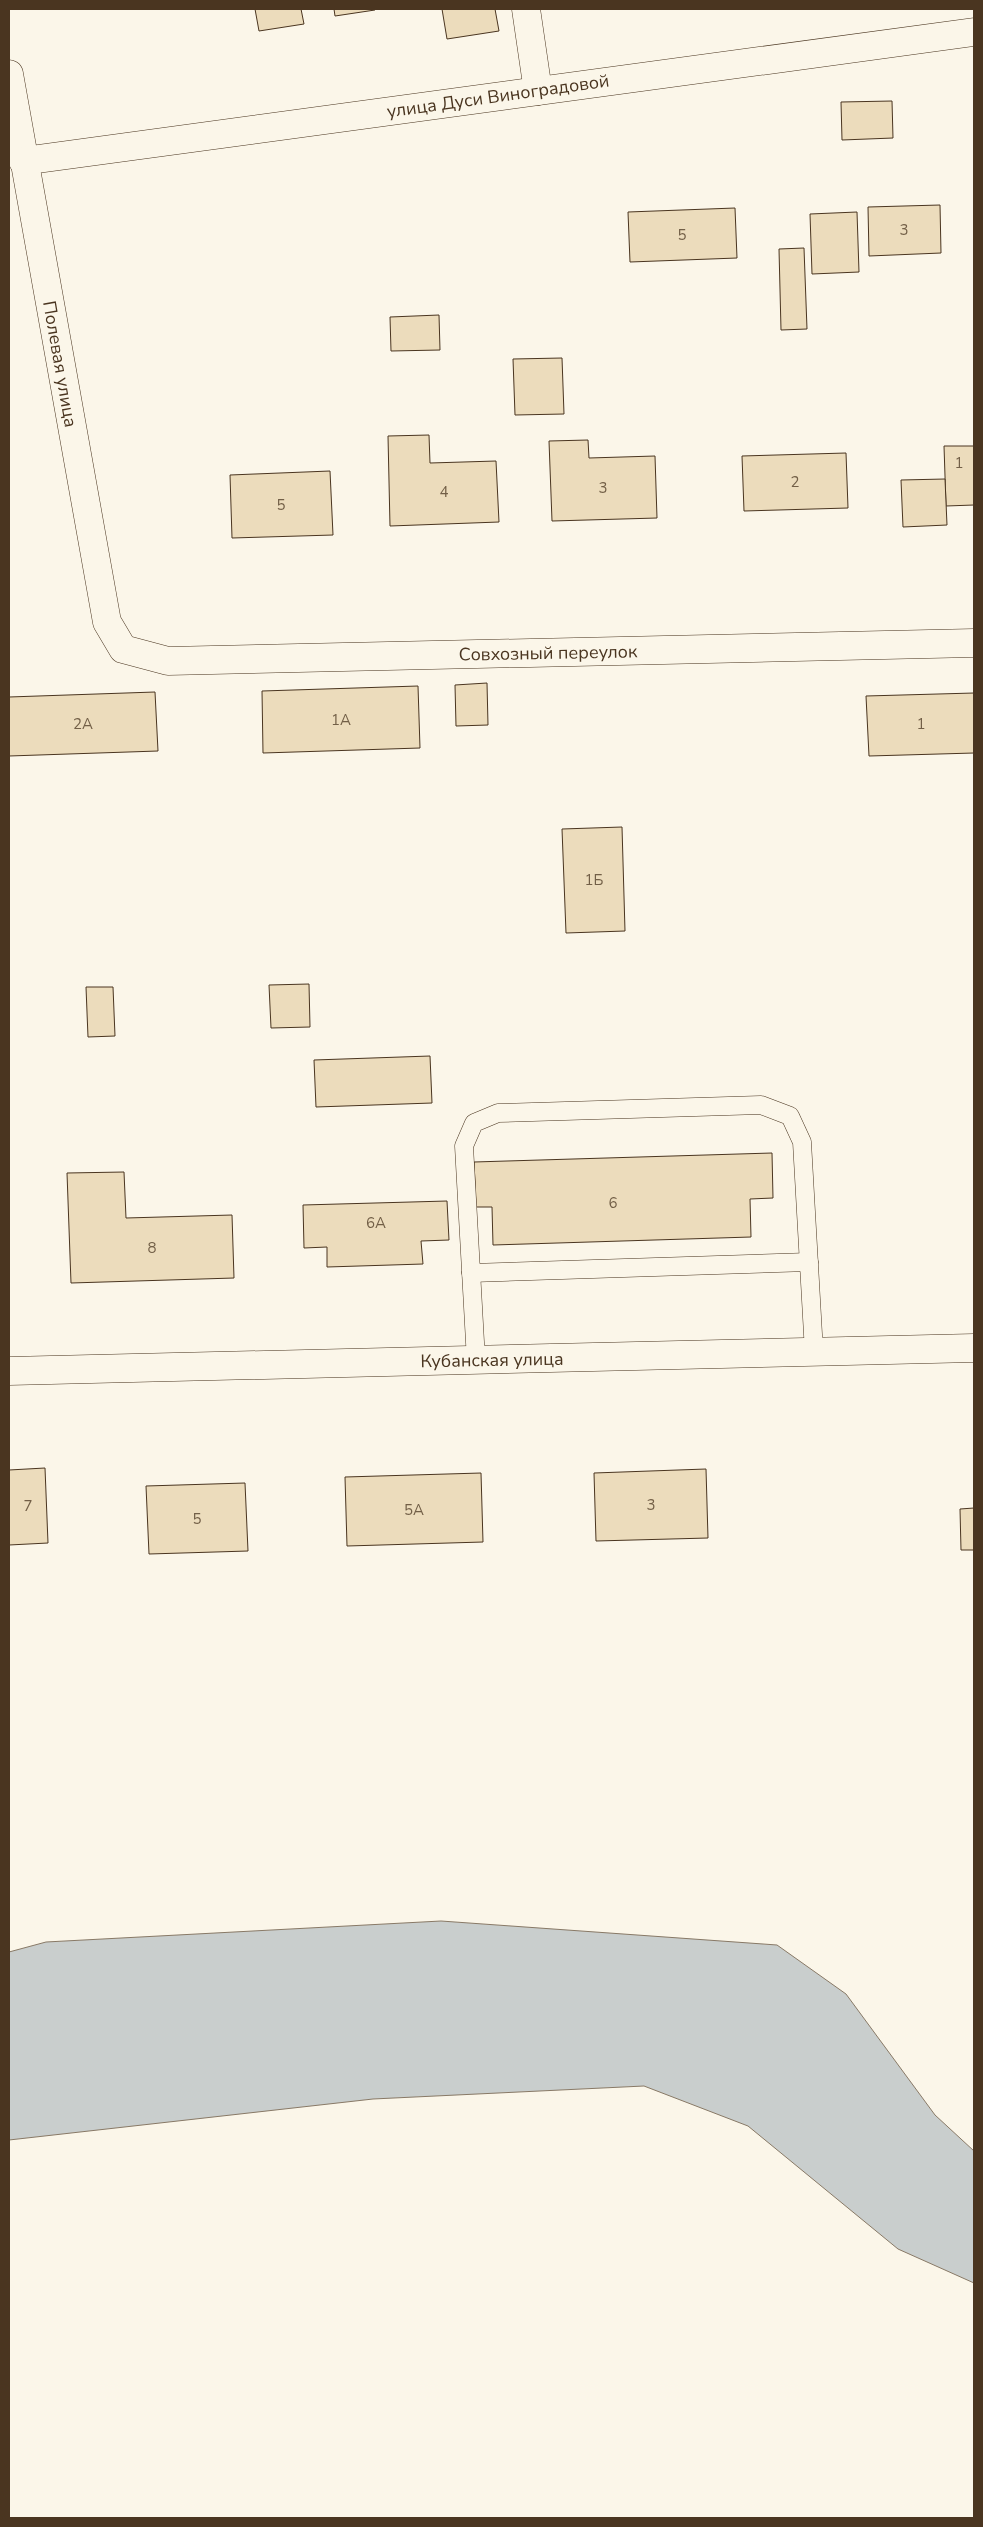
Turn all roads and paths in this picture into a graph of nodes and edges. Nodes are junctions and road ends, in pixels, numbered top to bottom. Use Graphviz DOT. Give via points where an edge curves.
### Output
graph roads {
  1 [pos="526,9"];
  2 [pos="974,32"];
  3 [pos="9,74"];
  4 [pos="538,91"];
  5 [pos="23,160"];
  6 [pos="974,643"];
  7 [pos="124,649"];
  8 [pos="809,1262"];
  9 [pos="471,1273"];
  10 [pos="974,1348"];
  11 [pos="814,1352"];
  12 [pos="476,1360"];
  13 [pos="9,1371"];
  1 -- 4 [label="street"];
  2 -- 4 [label="street, улица Дуси Виноградовой"];
  3 -- 5 [label="street, Полевая улица"];
  4 -- 5 [label="street, улица Дуси Виноградовой"];
  5 -- 7 [label="street, Полевая улица" via="107,622"];
  6 -- 7 [label="street, Совхозный переулок" via="168,661"];
  8 -- 9 [label="lane"];
  8 -- 9 [label="lane" via="802,1142 790,1116 761,1105 498,1113 474,1123 464,1146"];
  8 -- 11 [label="lane"];
  9 -- 12 [label="lane"];
  10 -- 11 [label="street, Кубанская улица"];
  11 -- 12 [label="street, Кубанская улица"];
  12 -- 13 [label="street, Кубанская улица"];
}
